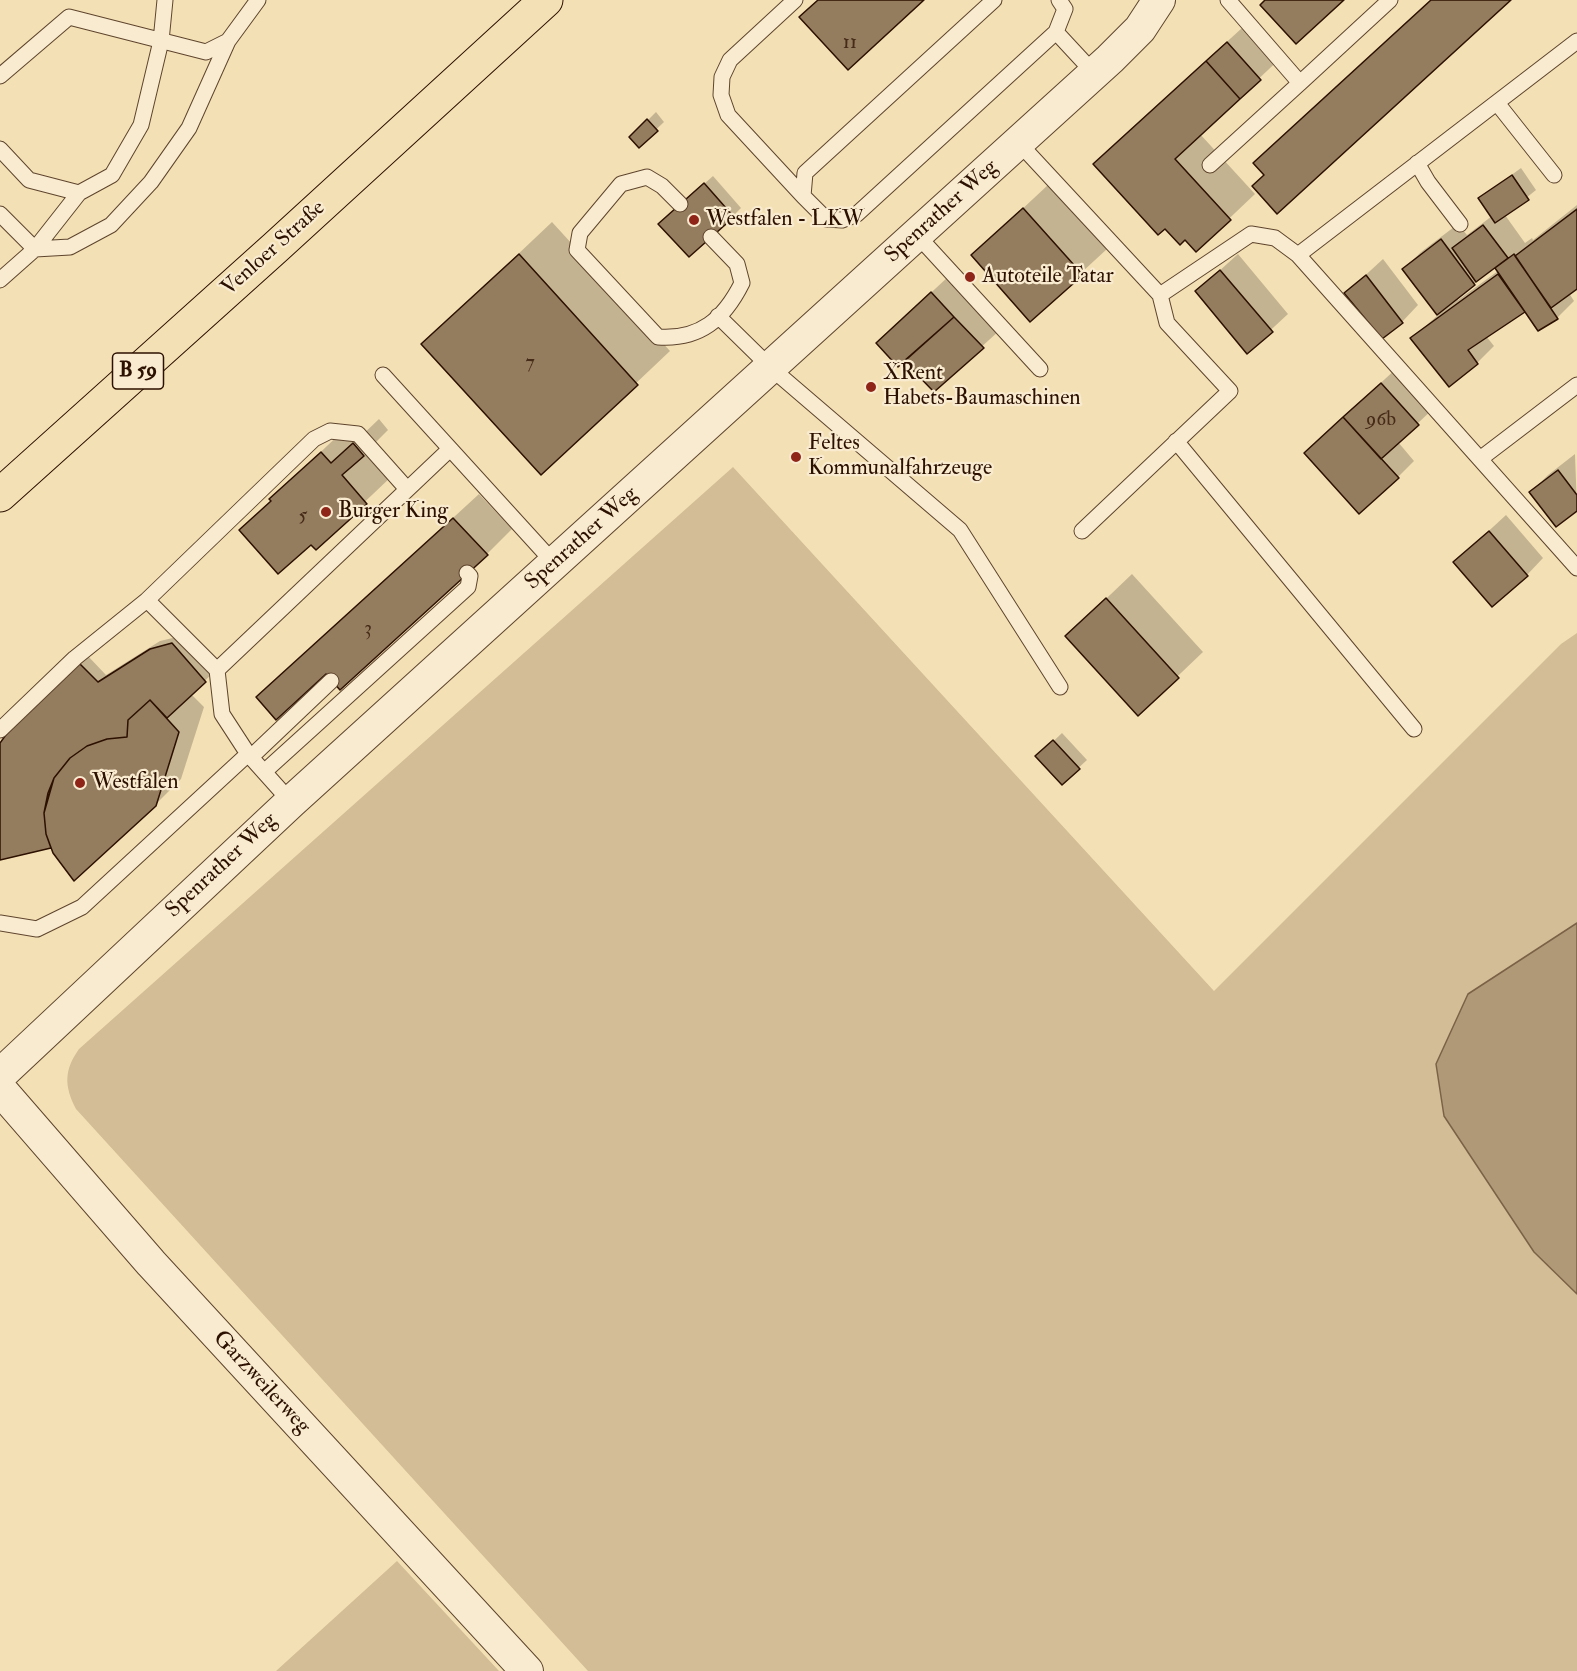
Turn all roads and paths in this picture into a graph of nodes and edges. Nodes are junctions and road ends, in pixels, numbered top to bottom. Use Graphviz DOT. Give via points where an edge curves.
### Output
graph roads {
  1 [pos="258,0"];
  2 [pos="546,0"];
  3 [pos="795,0"];
  4 [pos="994,0"];
  5 [pos="1159,0"];
  6 [pos="1228,0"];
  7 [pos="1390,0"];
  8 [pos="168,3"];
  9 [pos="1064,3"];
  10 [pos="1056,32"];
  11 [pos="161,41"];
  12 [pos="228,41"];
  13 [pos="1577,41"];
  14 [pos="1094,73"];
  15 [pos="0,76"];
  16 [pos="1300,83"];
  17 [pos="1497,102"];
  18 [pos="1018,142"];
  19 [pos="0,149"];
  20 [pos="1417,163"];
  21 [pos="1210,165"];
  22 [pos="1554,175"];
  23 [pos="79,193"];
  24 [pos="803,196"];
  25 [pos="680,204"];
  26 [pos="0,214"];
  27 [pos="1460,224"];
  28 [pos="917,235"];
  29 [pos="711,237"];
  30 [pos="35,249"];
  31 [pos="1298,255"];
  32 [pos="0,280"];
  33 [pos="1160,295"];
  34 [pos="718,316"];
  35 [pos="771,368"];
  36 [pos="1040,369"];
  37 [pos="383,375"];
  38 [pos="1577,385"];
  39 [pos="1176,441"];
  40 [pos="450,449"];
  41 [pos="1480,459"];
  42 [pos="407,489"];
  43 [pos="0,495"];
  44 [pos="1082,531"];
  45 [pos="555,564"];
  46 [pos="1577,568"];
  47 [pos="467,573"];
  48 [pos="147,600"];
  49 [pos="217,670"];
  50 [pos="331,681"];
  51 [pos="1060,687"];
  52 [pos="1414,729"];
  53 [pos="0,730"];
  54 [pos="249,755"];
  55 [pos="264,772"];
  56 [pos="291,802"];
  57 [pos="0,923"];
  58 [pos="0,1075"];
  59 [pos="0,1089"];
  60 [pos="527,1671"];
  1 -- 12 [label="lane"];
  2 -- 43 [label="main road, Venloer Straße / B 59"];
  3 -- 24 [label="lane" via="730,60 722,76 721,95 728,115"];
  4 -- 24 [label="lane" via="805,173"];
  5 -- 14 [label="street, Spenrather Weg" via="1140,29"];
  6 -- 16 [label="lane"];
  7 -- 16 [label="lane"];
  8 -- 11 [label="lane"];
  9 -- 10 [label="lane"];
  10 -- 14 [label="lane"];
  10 -- 24 [label="lane" via="857,214 842,220 826,219"];
  11 -- 12 [label="lane" via="206,52"];
  11 -- 15 [label="lane" via="69,16"];
  11 -- 23 [label="lane" via="141,125 112,175"];
  12 -- 30 [label="lane" via="189,128 151,182 111,225 70,247"];
  13 -- 17 [label="lane"];
  14 -- 18 [label="street, Spenrather Weg"];
  16 -- 21 [label="lane"];
  17 -- 20 [label="lane"];
  17 -- 22 [label="lane"];
  18 -- 28 [label="street, Spenrather Weg"];
  18 -- 33 [label="lane"];
  19 -- 23 [label="lane" via="29,180"];
  20 -- 27 [label="lane"];
  20 -- 31 [label="lane"];
  23 -- 30 [label="lane"];
  25 -- 34 [label="lane" via="647,177 621,184 580,233 577,250 658,337 687,336 703,330"];
  26 -- 30 [label="lane"];
  28 -- 35 [label="street, Spenrather Weg"];
  28 -- 36 [label="lane"];
  29 -- 34 [label="lane" via="737,264 742,283 731,304"];
  30 -- 32 [label="lane"];
  31 -- 33 [label="lane" via="1275,238 1251,234"];
  31 -- 41 [label="lane"];
  33 -- 39 [label="lane" via="1167,323 1230,391"];
  34 -- 35 [label="lane"];
  35 -- 45 [label="street, Spenrather Weg"];
  35 -- 51 [label="lane" via="960,530"];
  37 -- 40 [label="lane"];
  38 -- 41 [label="lane"];
  39 -- 44 [label="lane"];
  39 -- 52 [label="lane"];
  40 -- 42 [label="lane"];
  40 -- 45 [label="lane"];
  41 -- 46 [label="lane"];
  42 -- 48 [label="lane" via="358,434 330,431 314,439"];
  42 -- 49 [label="lane"];
  45 -- 56 [label="street, Spenrather Weg"];
  47 -- 55 [label="lane" via="468,587"];
  48 -- 49 [label="lane"];
  48 -- 53 [label="lane" via="75,658"];
  49 -- 54 [label="lane" via="222,714"];
  50 -- 54 [label="lane"];
  54 -- 55 [label="lane"];
  54 -- 57 [label="lane" via="82,907 37,929"];
  55 -- 56 [label="lane"];
  56 -- 58 [label="street, Spenrather Weg"];
  59 -- 60 [label="street, Garzweilerweg" via="151,1263"];
}
